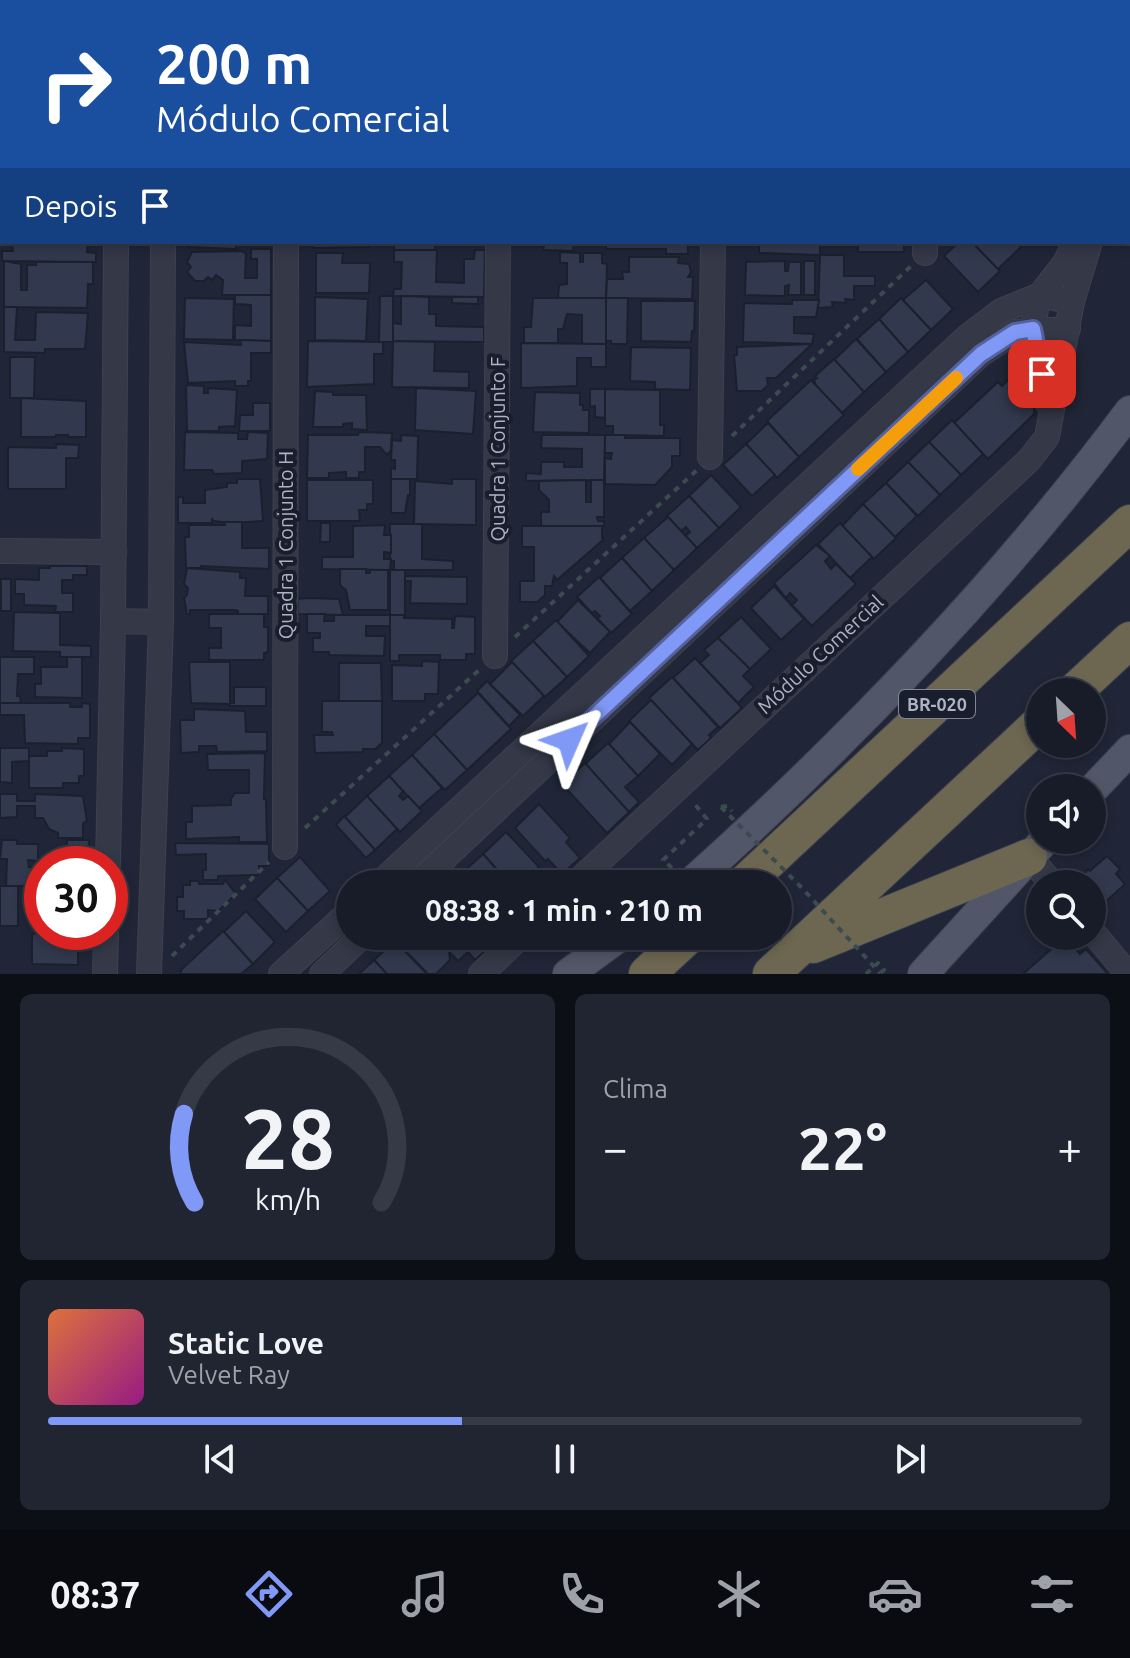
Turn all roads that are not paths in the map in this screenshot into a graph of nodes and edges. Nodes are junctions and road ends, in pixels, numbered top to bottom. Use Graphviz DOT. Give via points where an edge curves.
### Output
graph roads {
  1 [pos="116,244"];
  2 [pos="163,244"];
  3 [pos="286,244"];
  4 [pos="498,244"];
  5 [pos="713,244"];
  6 [pos="1074,244"];
  7 [pos="1089,244"];
  8 [pos="1040,295"];
  9 [pos="1072,302"];
  10 [pos="1033,329"];
  11 [pos="1068,329"];
  12 [pos="974,345"];
  13 [pos="1130,411"];
  14 [pos="1050,415"];
  15 [pos="710,457"];
  16 [pos="1130,523"];
  17 [pos="0,551"];
  18 [pos="114,552"];
  19 [pos="113,621"];
  20 [pos="161,622"];
  21 [pos="1130,640"];
  22 [pos="495,656"];
  23 [pos="1089,678"];
  24 [pos="1026,736"];
  25 [pos="1130,750"];
  26 [pos="1106,775"];
  27 [pos="476,811"];
  28 [pos="108,846"];
  29 [pos="285,847"];
  30 [pos="1026,854"];
  31 [pos="1033,854"];
  32 [pos="398,870"];
  33 [pos="428,870"];
  34 [pos="590,870"];
  35 [pos="688,870"];
  36 [pos="759,870"];
  37 [pos="336,925"];
  38 [pos="1106,948"];
  39 [pos="106,950"];
  40 [pos="347,950"];
  41 [pos="506,950"];
  42 [pos="601,950"];
  43 [pos="673,950"];
  44 [pos="782,963"];
  45 [pos="157,969"];
  46 [pos="292,971"];
  47 [pos="931,971"];
  48 [pos="105,974"];
  49 [pos="322,974"];
  50 [pos="481,974"];
  51 [pos="568,974"];
  52 [pos="647,974"];
  53 [pos="1128,974"];
  1 -- 18 [label="street"];
  2 -- 20 [label="street"];
  3 -- 29 [label="street, Quadra 1 Conjunto H"];
  4 -- 22 [label="street, Quadra 1 Conjunto F"];
  5 -- 15 [label="street"];
  6 -- 8 [label="street"];
  7 -- 9 [label="street, Módulo Comercial"];
  8 -- 9 [label="street"];
  8 -- 10 [label="street"];
  8 -- 12 [label="street" via="1001,311"];
  9 -- 11 [label="street, Módulo Comercial"];
  10 -- 11 [label="street"];
  10 -- 12 [label="street"];
  10 -- 14 [label="street"];
  11 -- 14 [label="street, Módulo Comercial"];
  12 -- 27 [label="street"];
  13 -- 35 [label="main road" via="979,597 899,684"];
  14 -- 34 [label="street, Módulo Comercial" via="1047,437 1029,460"];
  16 -- 36 [label="highway, BR-020"];
  17 -- 18 [label="street"];
  18 -- 19 [label="street"];
  19 -- 20 [label="street"];
  19 -- 28 [label="street"];
  20 -- 45 [label="street"];
  21 -- 23 [label="highway"];
  24 -- 44 [label="highway"];
  25 -- 26 [label="main road"];
  27 -- 32 [label="street"];
  27 -- 33 [label="street"];
  30 -- 44 [label="highway"];
  31 -- 47 [label="main road"];
  37 -- 46 [label="street"];
  38 -- 53 [label="street"];
  39 -- 48 [label="street"];
  40 -- 49 [label="street"];
  41 -- 50 [label="street"];
  42 -- 51 [label="main road"];
  43 -- 52 [label="highway"];
}
